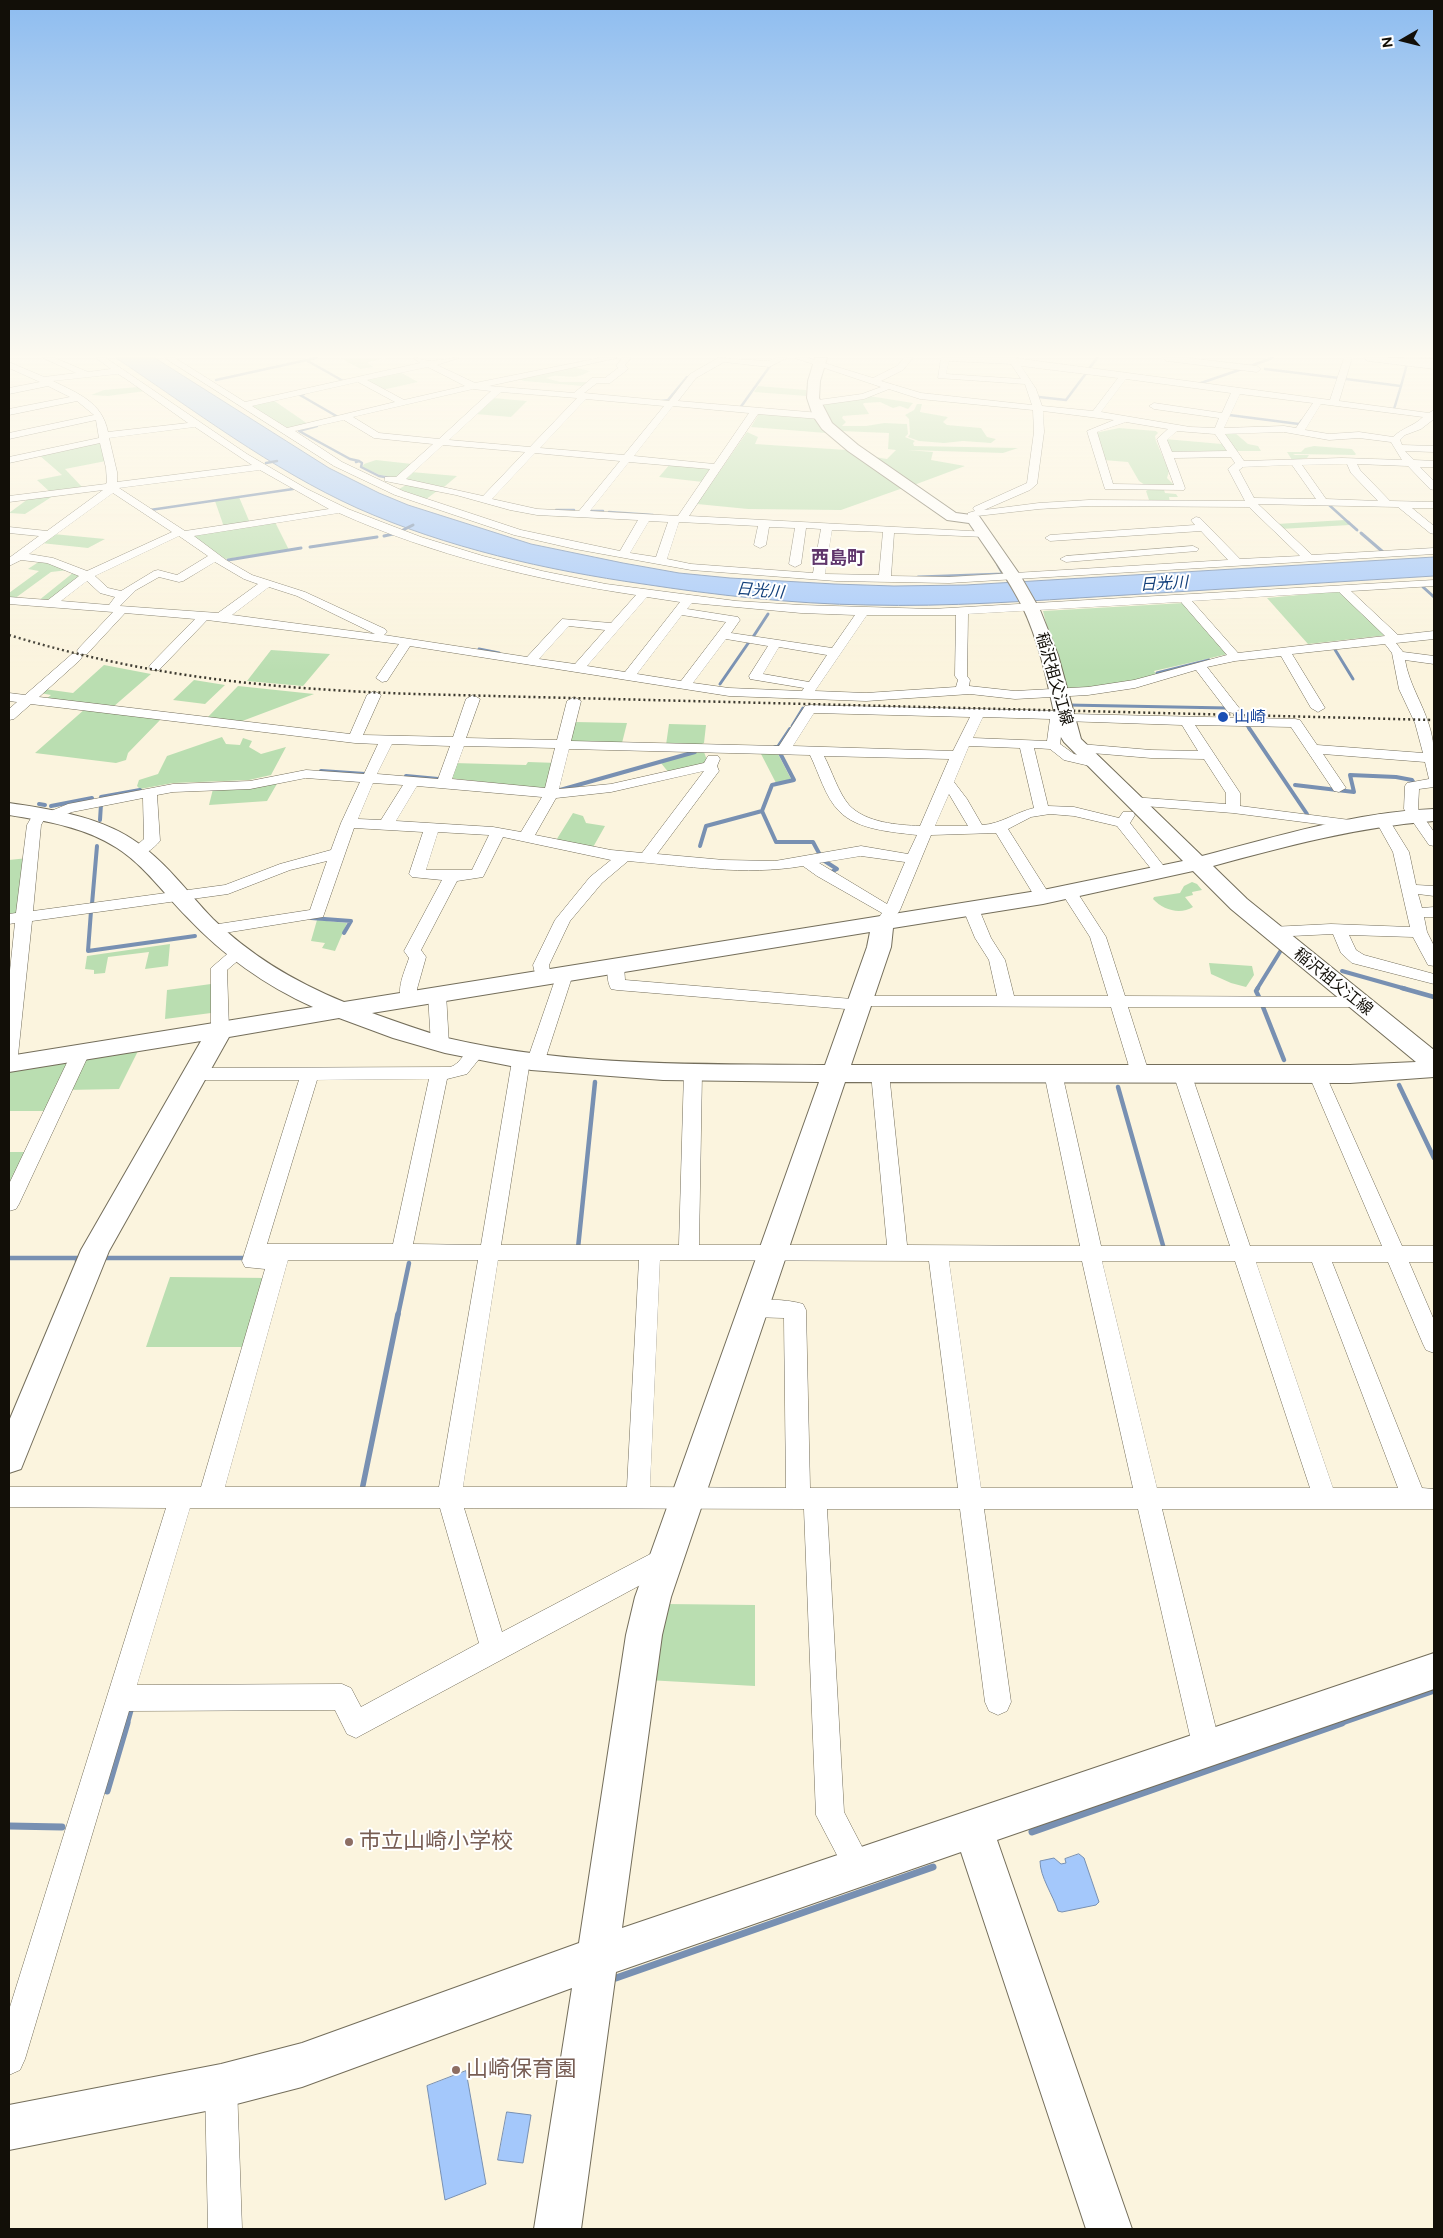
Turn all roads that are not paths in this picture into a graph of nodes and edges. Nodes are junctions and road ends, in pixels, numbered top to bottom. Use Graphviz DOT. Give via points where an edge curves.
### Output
graph roads {
  1 [pos="110,462"];
  2 [pos="255,462"];
  3 [pos="336,462"];
  4 [pos="347,462"];
  5 [pos="420,462"];
  6 [pos="521,462"];
  7 [pos="624,462"];
  8 [pos="666,462"];
  9 [pos="721,462"];
  10 [pos="874,462"];
  11 [pos="1035,462"];
  12 [pos="1102,462"];
  13 [pos="1171,462"];
  14 [pos="1284,462"];
  15 [pos="1296,462"];
  16 [pos="1352,462"];
  17 [pos="1381,462"];
  18 [pos="1241,464"];
  19 [pos="1413,464"];
  20 [pos="1434,464"];
  21 [pos="262,467"];
  22 [pos="718,467"];
  23 [pos="398,482"];
  24 [pos="1432,482"];
  25 [pos="1032,484"];
  26 [pos="111,487"];
  27 [pos="1141,488"];
  28 [pos="9,499"];
  29 [pos="486,500"];
  30 [pos="1146,502"];
  31 [pos="1323,502"];
  32 [pos="1103,503"];
  33 [pos="1180,503"];
  34 [pos="1252,504"];
  35 [pos="1387,504"];
  36 [pos="1402,504"];
  37 [pos="1434,505"];
  38 [pos="1039,506"];
  39 [pos="341,510"];
  40 [pos="587,513"];
  41 [pos="646,516"];
  42 [pos="973,517"];
  43 [pos="678,518"];
  44 [pos="764,523"];
  45 [pos="801,525"];
  46 [pos="1122,525"];
  47 [pos="827,526"];
  48 [pos="1204,528"];
  49 [pos="9,530"];
  50 [pos="889,530"];
  51 [pos="1434,531"];
  52 [pos="182,533"];
  53 [pos="49,534"];
  54 [pos="984,534"];
  55 [pos="1050,538"];
  56 [pos="760,545"];
  57 [pos="1193,549"];
  58 [pos="1434,551"];
  59 [pos="624,552"];
  60 [pos="1146,554"];
  61 [pos="216,556"];
  62 [pos="1310,558"];
  63 [pos="661,559"];
  64 [pos="1066,559"];
  65 [pos="13,560"];
  66 [pos="1237,563"];
  67 [pos="795,564"];
  68 [pos="1157,568"];
  69 [pos="819,574"];
  70 [pos="88,576"];
  71 [pos="885,576"];
  72 [pos="1012,577"];
  73 [pos="267,583"];
  74 [pos="1434,583"];
  75 [pos="1346,592"];
  76 [pos="643,594"];
  77 [pos="122,595"];
  78 [pos="688,599"];
  79 [pos="9,601"];
  80 [pos="1187,602"];
  81 [pos="51,604"];
  82 [pos="1031,608"];
  83 [pos="117,609"];
  84 [pos="679,611"];
  85 [pos="863,612"];
  86 [pos="962,612"];
  87 [pos="205,615"];
  88 [pos="221,616"];
  89 [pos="614,627"];
  90 [pos="723,635"];
  91 [pos="1434,635"];
  92 [pos="1390,639"];
  93 [pos="394,640"];
  94 [pos="407,642"];
  95 [pos="776,643"];
  96 [pos="840,652"];
  97 [pos="1284,652"];
  98 [pos="1399,655"];
  99 [pos="1235,658"];
  100 [pos="1434,660"];
  101 [pos="530,661"];
  102 [pos="1199,665"];
  103 [pos="155,667"];
  104 [pos="578,669"];
  105 [pos="628,677"];
  106 [pos="382,678"];
  107 [pos="684,686"];
  108 [pos="962,691"];
  109 [pos="812,692"];
  110 [pos="1059,693"];
  111 [pos="374,695"];
  112 [pos="9,697"];
  113 [pos="30,699"];
  114 [pos="473,699"];
  115 [pos="574,701"];
  116 [pos="1318,708"];
  117 [pos="1233,709"];
  118 [pos="1418,713"];
  119 [pos="1434,714"];
  120 [pos="9,716"];
  121 [pos="978,716"];
  122 [pos="1062,716"];
  123 [pos="1186,721"];
  124 [pos="355,739"];
  125 [pos="386,740"];
  126 [pos="459,742"];
  127 [pos="981,742"];
  128 [pos="1026,743"];
  129 [pos="564,744"];
  130 [pos="1053,745"];
  131 [pos="961,748"];
  132 [pos="1080,748"];
  133 [pos="716,749"];
  134 [pos="1312,749"];
  135 [pos="783,751"];
  136 [pos="1431,751"];
  137 [pos="815,752"];
  138 [pos="1208,755"];
  139 [pos="1094,763"];
  140 [pos="710,766"];
  141 [pos="370,777"];
  142 [pos="1434,777"];
  143 [pos="413,780"];
  144 [pos="444,783"];
  145 [pos="1434,783"];
  146 [pos="947,784"];
  147 [pos="1339,788"];
  148 [pos="150,792"];
  149 [pos="551,794"];
  150 [pos="1134,803"];
  151 [pos="9,809"];
  152 [pos="1042,810"];
  153 [pos="1234,810"];
  154 [pos="46,815"];
  155 [pos="1425,815"];
  156 [pos="1381,818"];
  157 [pos="865,820"];
  158 [pos="348,823"];
  159 [pos="1122,823"];
  160 [pos="1350,824"];
  161 [pos="386,825"];
  162 [pos="434,827"];
  163 [pos="1000,827"];
  164 [pos="978,830"];
  165 [pos="926,831"];
  166 [pos="498,832"];
  167 [pos="526,837"];
  168 [pos="1434,842"];
  169 [pos="868,851"];
  170 [pos="137,852"];
  171 [pos="335,854"];
  172 [pos="624,857"];
  173 [pos="646,858"];
  174 [pos="914,859"];
  175 [pos="806,860"];
  176 [pos="1196,864"];
  177 [pos="1161,872"];
  178 [pos="452,876"];
  179 [pos="1409,890"];
  180 [pos="1434,891"];
  181 [pos="1069,892"];
  182 [pos="178,895"];
  183 [pos="1043,897"];
  184 [pos="971,909"];
  185 [pos="1434,912"];
  186 [pos="1415,913"];
  187 [pos="888,916"];
  188 [pos="16,918"];
  189 [pos="1339,929"];
  190 [pos="212,930"];
  191 [pos="1271,932"];
  192 [pos="1419,932"];
  193 [pos="239,953"];
  194 [pos="1434,961"];
  195 [pos="616,966"];
  196 [pos="554,976"];
  197 [pos="1434,979"];
  198 [pos="437,994"];
  199 [pos="408,999"];
  200 [pos="1006,1002"];
  201 [pos="1118,1002"];
  202 [pos="1357,1002"];
  203 [pos="859,1003"];
  204 [pos="340,1010"];
  205 [pos="220,1030"];
  206 [pos="440,1045"];
  207 [pos="81,1052"];
  208 [pos="475,1053"];
  209 [pos="9,1055"];
  210 [pos="528,1062"];
  211 [pos="9,1064"];
  212 [pos="1434,1064"];
  213 [pos="1434,1069"];
  214 [pos="693,1072"];
  215 [pos="310,1073"];
  216 [pos="439,1073"];
  217 [pos="834,1073"];
  218 [pos="880,1073"];
  219 [pos="1053,1073"];
  220 [pos="1140,1073"];
  221 [pos="1182,1073"];
  222 [pos="1317,1073"];
  223 [pos="195,1074"];
  224 [pos="9,1204"];
  225 [pos="255,1252"];
  226 [pos="401,1253"];
  227 [pos="489,1253"];
  228 [pos="650,1253"];
  229 [pos="689,1253"];
  230 [pos="771,1253"];
  231 [pos="898,1253"];
  232 [pos="938,1253"];
  233 [pos="1092,1253"];
  234 [pos="1242,1254"];
  235 [pos="1319,1254"];
  236 [pos="1395,1254"];
  237 [pos="1434,1254"];
  238 [pos="751,1309"];
  239 [pos="1434,1344"];
  240 [pos="9,1459"];
  241 [pos="9,1497"];
  242 [pos="181,1497"];
  243 [pos="210,1497"];
  244 [pos="449,1498"];
  245 [pos="638,1498"];
  246 [pos="685,1498"];
  247 [pos="806,1498"];
  248 [pos="971,1498"];
  249 [pos="1148,1499"];
  250 [pos="1326,1499"];
  251 [pos="1424,1499"];
  252 [pos="665,1559"];
  253 [pos="494,1649"];
  254 [pos="1434,1671"];
  255 [pos="120,1698"];
  256 [pos="998,1702"];
  257 [pos="1206,1749"];
  258 [pos="973,1829"];
  259 [pos="859,1868"];
  260 [pos="598,1957"];
  261 [pos="9,2059"];
  262 [pos="221,2086"];
  263 [pos="9,2128"];
  264 [pos="225,2229"];
  265 [pos="558,2229"];
  266 [pos="1109,2229"];
  1 -- 26 [label="street"];
  2 -- 21 [label="street"];
  3 -- 72 [label="street" via="399,493 518,533 691,567 784,576 893,580"];
  4 -- 23 [label="street" via="377,477"];
  5 -- 23 [label="street"];
  6 -- 29 [label="street"];
  7 -- 40 [label="street"];
  8 -- 22 [label="street"];
  9 -- 22 [label="street"];
  10 -- 42 [label="street" via="952,517"];
  11 -- 25 [label="street"];
  12 -- 27 [label="street" via="1109,487"];
  13 -- 27 [label="street" via="1180,488"];
  14 -- 18 [label="street"];
  15 -- 31 [label="street"];
  16 -- 35 [label="street" via="1355,472"];
  17 -- 19 [label="street"];
  18 -- 34 [label="street" via="1234,469"];
  19 -- 20 [label="street"];
  19 -- 24 [label="street"];
  21 -- 26 [label="street"];
  21 -- 39 [label="street"];
  22 -- 43 [label="street"];
  23 -- 29 [label="street"];
  25 -- 38 [label="street"];
  25 -- 42 [label="street" via="975,510"];
  26 -- 28 [label="street"];
  26 -- 52 [label="street"];
  26 -- 53 [label="street"];
  27 -- 30 [label="street"];
  29 -- 40 [label="street" via="546,512 537,521 580,526"];
  30 -- 32 [label="street"];
  30 -- 33 [label="street"];
  31 -- 34 [label="street" via="1256,501"];
  31 -- 35 [label="street"];
  32 -- 38 [label="street"];
  32 -- 46 [label="street"];
  33 -- 34 [label="street"];
  33 -- 48 [label="street"];
  34 -- 62 [label="street"];
  35 -- 36 [label="street"];
  36 -- 37 [label="street"];
  36 -- 51 [label="street"];
  38 -- 42 [label="street"];
  39 -- 52 [label="street"];
  39 -- 76 [label="street" via="497,564"];
  40 -- 41 [label="street"];
  41 -- 43 [label="street"];
  41 -- 59 [label="street"];
  42 -- 54 [label="street, 稲沢祖父江線"];
  43 -- 44 [label="street"];
  43 -- 63 [label="street"];
  44 -- 45 [label="street"];
  44 -- 56 [label="street"];
  45 -- 47 [label="street"];
  45 -- 67 [label="street"];
  46 -- 48 [label="street"];
  46 -- 55 [label="street"];
  46 -- 60 [label="street"];
  47 -- 50 [label="street"];
  47 -- 69 [label="street"];
  48 -- 66 [label="street"];
  49 -- 53 [label="street"];
  50 -- 54 [label="street"];
  50 -- 71 [label="street"];
  52 -- 61 [label="street"];
  52 -- 70 [label="street" via="102,566"];
  53 -- 65 [label="street"];
  54 -- 72 [label="street, 稲沢祖父江線"];
  57 -- 60 [label="street"];
  58 -- 62 [label="street"];
  60 -- 64 [label="street"];
  60 -- 68 [label="street"];
  61 -- 73 [label="street" via="248,577"];
  61 -- 77 [label="street" via="179,579 158,574 134,585"];
  62 -- 66 [label="street"];
  65 -- 70 [label="street" via="49,560"];
  66 -- 68 [label="street"];
  68 -- 72 [label="street"];
  70 -- 77 [label="street" via="99,588"];
  70 -- 81 [label="street"];
  72 -- 82 [label="street, 稲沢祖父江線"];
  73 -- 88 [label="street"];
  73 -- 93 [label="street" via="301,594"];
  74 -- 82 [label="street"];
  75 -- 92 [label="street"];
  76 -- 78 [label="street"];
  76 -- 89 [label="street"];
  77 -- 83 [label="street"];
  78 -- 84 [label="street"];
  78 -- 85 [label="street"];
  79 -- 81 [label="street"];
  80 -- 99 [label="street"];
  81 -- 83 [label="street"];
  82 -- 86 [label="street"];
  82 -- 110 [label="street, 稲沢祖父江線" via="1044,638"];
  83 -- 87 [label="street"];
  83 -- 113 [label="street" via="79,654"];
  84 -- 90 [label="street" via="734,620"];
  84 -- 105 [label="street"];
  85 -- 86 [label="street"];
  85 -- 96 [label="street" via="838,650"];
  86 -- 108 [label="street"];
  87 -- 88 [label="street"];
  87 -- 103 [label="street"];
  88 -- 93 [label="street"];
  89 -- 101 [label="street" via="566,622"];
  89 -- 104 [label="street"];
  90 -- 95 [label="street"];
  90 -- 107 [label="street"];
  91 -- 92 [label="street"];
  92 -- 97 [label="street"];
  92 -- 98 [label="street"];
  93 -- 94 [label="street"];
  94 -- 101 [label="street"];
  94 -- 106 [label="street"];
  95 -- 96 [label="street"];
  95 -- 109 [label="street" via="755,676"];
  96 -- 109 [label="street"];
  97 -- 99 [label="street"];
  97 -- 116 [label="street"];
  98 -- 100 [label="street"];
  98 -- 118 [label="street" via="1406,689"];
  99 -- 102 [label="street"];
  101 -- 104 [label="street"];
  102 -- 110 [label="street" via="1118,687"];
  102 -- 117 [label="street"];
  104 -- 105 [label="street"];
  105 -- 107 [label="street"];
  107 -- 109 [label="street" via="755,694"];
  108 -- 109 [label="street" via="866,697"];
  108 -- 110 [label="street" via="1015,695"];
  110 -- 122 [label="street, 稲沢祖父江線"];
  111 -- 124 [label="street"];
  112 -- 113 [label="street"];
  113 -- 120 [label="street"];
  113 -- 124 [label="street"];
  114 -- 126 [label="street"];
  115 -- 129 [label="street"];
  118 -- 119 [label="street"];
  118 -- 136 [label="street"];
  121 -- 122 [label="street"];
  121 -- 127 [label="street"];
  121 -- 131 [label="street"];
  121 -- 135 [label="street" via="810,709"];
  122 -- 123 [label="street"];
  122 -- 130 [label="street"];
  122 -- 132 [label="street, 稲沢祖父江線" via="1069,734"];
  123 -- 134 [label="street" via="1295,724"];
  123 -- 138 [label="street"];
  124 -- 125 [label="street"];
  125 -- 126 [label="street"];
  125 -- 141 [label="street"];
  126 -- 129 [label="street"];
  126 -- 144 [label="street"];
  127 -- 128 [label="street"];
  127 -- 131 [label="street"];
  128 -- 130 [label="street"];
  128 -- 152 [label="street"];
  129 -- 133 [label="street"];
  129 -- 149 [label="street"];
  130 -- 139 [label="street" via="1069,757"];
  131 -- 137 [label="street"];
  131 -- 146 [label="street"];
  132 -- 138 [label="street"];
  132 -- 139 [label="street, 稲沢祖父江線"];
  133 -- 135 [label="street"];
  133 -- 140 [label="street"];
  134 -- 136 [label="street"];
  134 -- 147 [label="street"];
  135 -- 137 [label="street"];
  136 -- 142 [label="street"];
  137 -- 157 [label="street" via="844,809"];
  138 -- 153 [label="street" via="1233,793"];
  139 -- 150 [label="street, 稲沢祖父江線"];
  140 -- 149 [label="street" via="611,788"];
  140 -- 173 [label="street" via="712,771"];
  141 -- 143 [label="street"];
  141 -- 148 [label="street" via="306,774 250,786 173,788"];
  141 -- 158 [label="street"];
  143 -- 144 [label="street"];
  143 -- 161 [label="street"];
  144 -- 149 [label="street"];
  145 -- 155 [label="street" via="1412,786 1411,809"];
  146 -- 164 [label="street" via="955,790"];
  146 -- 165 [label="street"];
  148 -- 154 [label="street"];
  148 -- 170 [label="street" via="152,841"];
  149 -- 167 [label="street"];
  150 -- 153 [label="street"];
  150 -- 159 [label="street"];
  150 -- 176 [label="street, 稲沢祖父江線"];
  151 -- 154 [label="street"];
  152 -- 159 [label="street" via="1087,814"];
  152 -- 163 [label="street"];
  153 -- 160 [label="street"];
  154 -- 170 [label="street" via="102,833"];
  154 -- 188 [label="street" via="34,825"];
  155 -- 156 [label="street"];
  155 -- 168 [label="street"];
  156 -- 160 [label="street"];
  156 -- 179 [label="street" via="1401,852"];
  157 -- 165 [label="street"];
  157 -- 169 [label="street"];
  158 -- 161 [label="street"];
  158 -- 171 [label="street"];
  159 -- 177 [label="street"];
  160 -- 176 [label="street"];
  161 -- 162 [label="street"];
  162 -- 166 [label="street"];
  162 -- 178 [label="street" via="417,874"];
  163 -- 164 [label="street"];
  163 -- 183 [label="street"];
  164 -- 165 [label="street"];
  165 -- 174 [label="street"];
  166 -- 167 [label="street"];
  166 -- 178 [label="street" via="478,874"];
  167 -- 172 [label="street"];
  169 -- 174 [label="street"];
  169 -- 175 [label="street"];
  170 -- 182 [label="street"];
  171 -- 182 [label="street" via="285,867 228,889"];
  171 -- 190 [label="street" via="317,914"];
  172 -- 173 [label="street"];
  172 -- 196 [label="street" via="596,880 563,920 540,965"];
  173 -- 175 [label="street" via="758,866"];
  174 -- 187 [label="street"];
  175 -- 187 [label="street" via="882,908"];
  176 -- 177 [label="street"];
  176 -- 191 [label="street, 稲沢祖父江線"];
  177 -- 181 [label="street"];
  178 -- 199 [label="street" via="412,951 418,957"];
  179 -- 180 [label="street"];
  179 -- 186 [label="street"];
  181 -- 183 [label="street"];
  181 -- 201 [label="street" via="1098,937"];
  182 -- 188 [label="street"];
  182 -- 190 [label="street"];
  183 -- 184 [label="street"];
  184 -- 187 [label="street"];
  184 -- 200 [label="street" via="996,960"];
  185 -- 186 [label="street"];
  186 -- 192 [label="street"];
  187 -- 195 [label="street"];
  187 -- 203 [label="street"];
  188 -- 209 [label="street"];
  189 -- 191 [label="street"];
  189 -- 192 [label="street"];
  189 -- 197 [label="street" via="1349,952 1358,959"];
  190 -- 193 [label="street"];
  191 -- 202 [label="street, 稲沢祖父江線"];
  192 -- 194 [label="street"];
  193 -- 204 [label="street" via="295,990"];
  193 -- 205 [label="street" via="219,968"];
  195 -- 196 [label="street"];
  195 -- 203 [label="street" via="617,985"];
  196 -- 198 [label="street"];
  196 -- 210 [label="street"];
  198 -- 199 [label="street"];
  198 -- 206 [label="street"];
  199 -- 204 [label="street"];
  200 -- 201 [label="street"];
  200 -- 203 [label="street"];
  201 -- 202 [label="street"];
  201 -- 220 [label="street"];
  202 -- 212 [label="street, 稲沢祖父江線"];
  203 -- 217 [label="street"];
  204 -- 205 [label="street"];
  204 -- 206 [label="street"];
  205 -- 207 [label="street"];
  205 -- 223 [label="street"];
  206 -- 208 [label="street"];
  207 -- 211 [label="street"];
  207 -- 224 [label="street"];
  208 -- 210 [label="street"];
  208 -- 216 [label="street" via="461,1070"];
  210 -- 214 [label="street" via="622,1071"];
  210 -- 227 [label="street"];
  213 -- 222 [label="street"];
  214 -- 217 [label="street"];
  214 -- 229 [label="street"];
  215 -- 216 [label="street"];
  215 -- 223 [label="street"];
  215 -- 225 [label="street"];
  216 -- 226 [label="street"];
  217 -- 218 [label="street"];
  217 -- 230 [label="street"];
  218 -- 219 [label="street"];
  218 -- 231 [label="street"];
  219 -- 220 [label="street"];
  219 -- 233 [label="street"];
  220 -- 221 [label="street"];
  221 -- 222 [label="street"];
  221 -- 234 [label="street"];
  222 -- 236 [label="street"];
  223 -- 240 [label="street" via="94,1250"];
  225 -- 226 [label="street"];
  225 -- 243 [label="street" via="252,1261 278,1261"];
  226 -- 227 [label="street"];
  227 -- 228 [label="street"];
  227 -- 244 [label="street"];
  228 -- 229 [label="street"];
  228 -- 245 [label="street"];
  229 -- 230 [label="street"];
  230 -- 231 [label="street"];
  230 -- 238 [label="street"];
  231 -- 232 [label="street"];
  232 -- 233 [label="street"];
  232 -- 248 [label="street"];
  233 -- 234 [label="street"];
  233 -- 249 [label="street"];
  234 -- 235 [label="street"];
  234 -- 250 [label="street"];
  235 -- 236 [label="street"];
  235 -- 251 [label="street"];
  236 -- 237 [label="street"];
  236 -- 239 [label="street"];
  238 -- 246 [label="street"];
  238 -- 247 [label="street" via="795,1310"];
  241 -- 242 [label="street"];
  242 -- 243 [label="street"];
  242 -- 255 [label="street"];
  243 -- 244 [label="street"];
  244 -- 245 [label="street"];
  244 -- 253 [label="street"];
  245 -- 246 [label="street"];
  246 -- 247 [label="street"];
  246 -- 252 [label="street"];
  247 -- 248 [label="street"];
  247 -- 259 [label="street" via="830,1815"];
  248 -- 249 [label="street"];
  248 -- 256 [label="street"];
  249 -- 250 [label="street"];
  249 -- 257 [label="street"];
  250 -- 251 [label="street"];
  252 -- 253 [label="street"];
  252 -- 260 [label="street" via="644,1635"];
  253 -- 255 [label="street" via="356,1726 342,1698"];
  254 -- 257 [label="street"];
  255 -- 261 [label="street"];
  257 -- 258 [label="street"];
  258 -- 259 [label="street"];
  258 -- 266 [label="street"];
  259 -- 260 [label="street"];
  260 -- 262 [label="street" via="302,2066"];
  260 -- 265 [label="street"];
  262 -- 263 [label="street"];
  262 -- 264 [label="street"];
}
